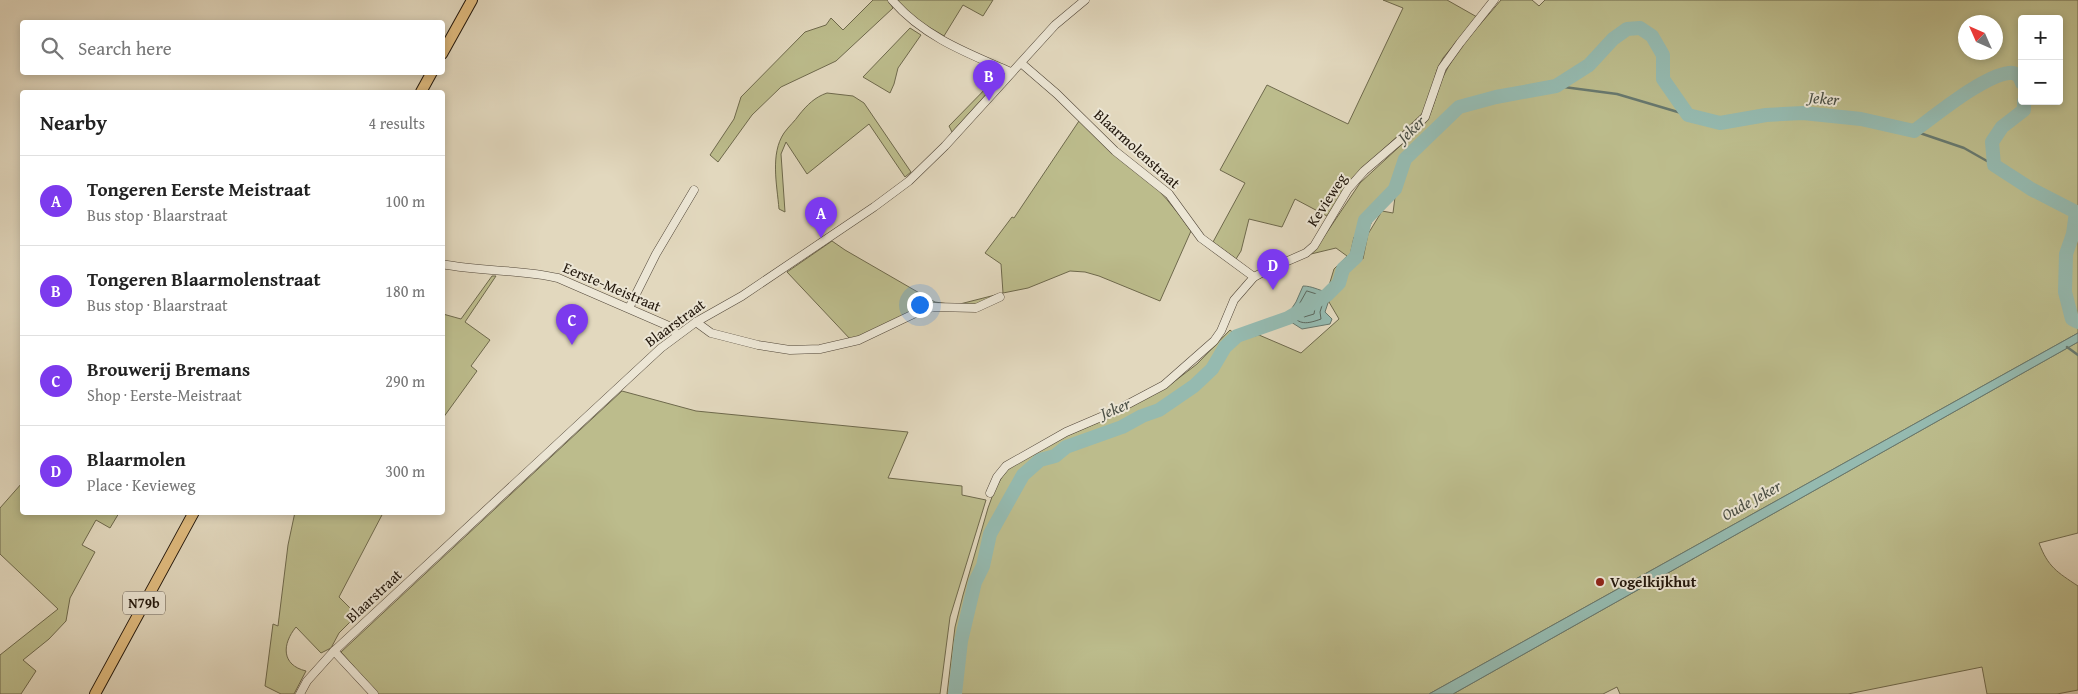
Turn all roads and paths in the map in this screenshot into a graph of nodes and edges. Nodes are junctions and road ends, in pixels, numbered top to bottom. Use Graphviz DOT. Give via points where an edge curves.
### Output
graph roads {
  1 [pos="472,0"];
  2 [pos="892,0"];
  3 [pos="1085,0"];
  4 [pos="1494,0"];
  5 [pos="445,49"];
  6 [pos="1020,63"];
  7 [pos="1012,72"];
  8 [pos="430,75"];
  9 [pos="423,90"];
  10 [pos="694,190"];
  11 [pos="445,265"];
  12 [pos="1254,277"];
  13 [pos="1000,297"];
  14 [pos="628,308"];
  15 [pos="696,322"];
  16 [pos="677,335"];
  17 [pos="990,493"];
  18 [pos="192,515"];
  19 [pos="334,651"];
  20 [pos="95,694"];
  21 [pos="300,694"];
  22 [pos="374,694"];
  1 -- 5 [label="main road"];
  2 -- 7 [label="street" via="906,17 949,45"];
  3 -- 6 [label="street, Blaarstraat" via="1055,25"];
  4 -- 12 [label="street, Kevieweg" via="1442,68 1425,117 1348,189 1314,246 1306,253"];
  6 -- 7 [label="street, Blaarstraat"];
  6 -- 12 [label="street, Blaarmolenstraat" via="1115,151 1169,194 1201,238"];
  7 -- 15 [label="street, Blaarstraat" via="909,181 742,296"];
  8 -- 9 [label="main road"];
  10 -- 14 [label="street"];
  11 -- 14 [label="street, Eerste-Meistraat" via="558,278"];
  12 -- 17 [label="street" via="1234,300 1214,340 1164,384 1115,411 1066,432 1006,466"];
  13 -- 15 [label="street" via="976,308 934,307 922,310 859,340 820,349 790,350 758,345 711,332"];
  14 -- 16 [label="street, Eerste-Meistraat" via="671,327"];
  15 -- 16 [label="street, Blaarstraat"];
  16 -- 19 [label="street, Blaarstraat"];
  18 -- 20 [label="main road, N79b"];
  19 -- 21 [label="street, Blaarstraat" via="306,681"];
  19 -- 22 [label="street"];
}
